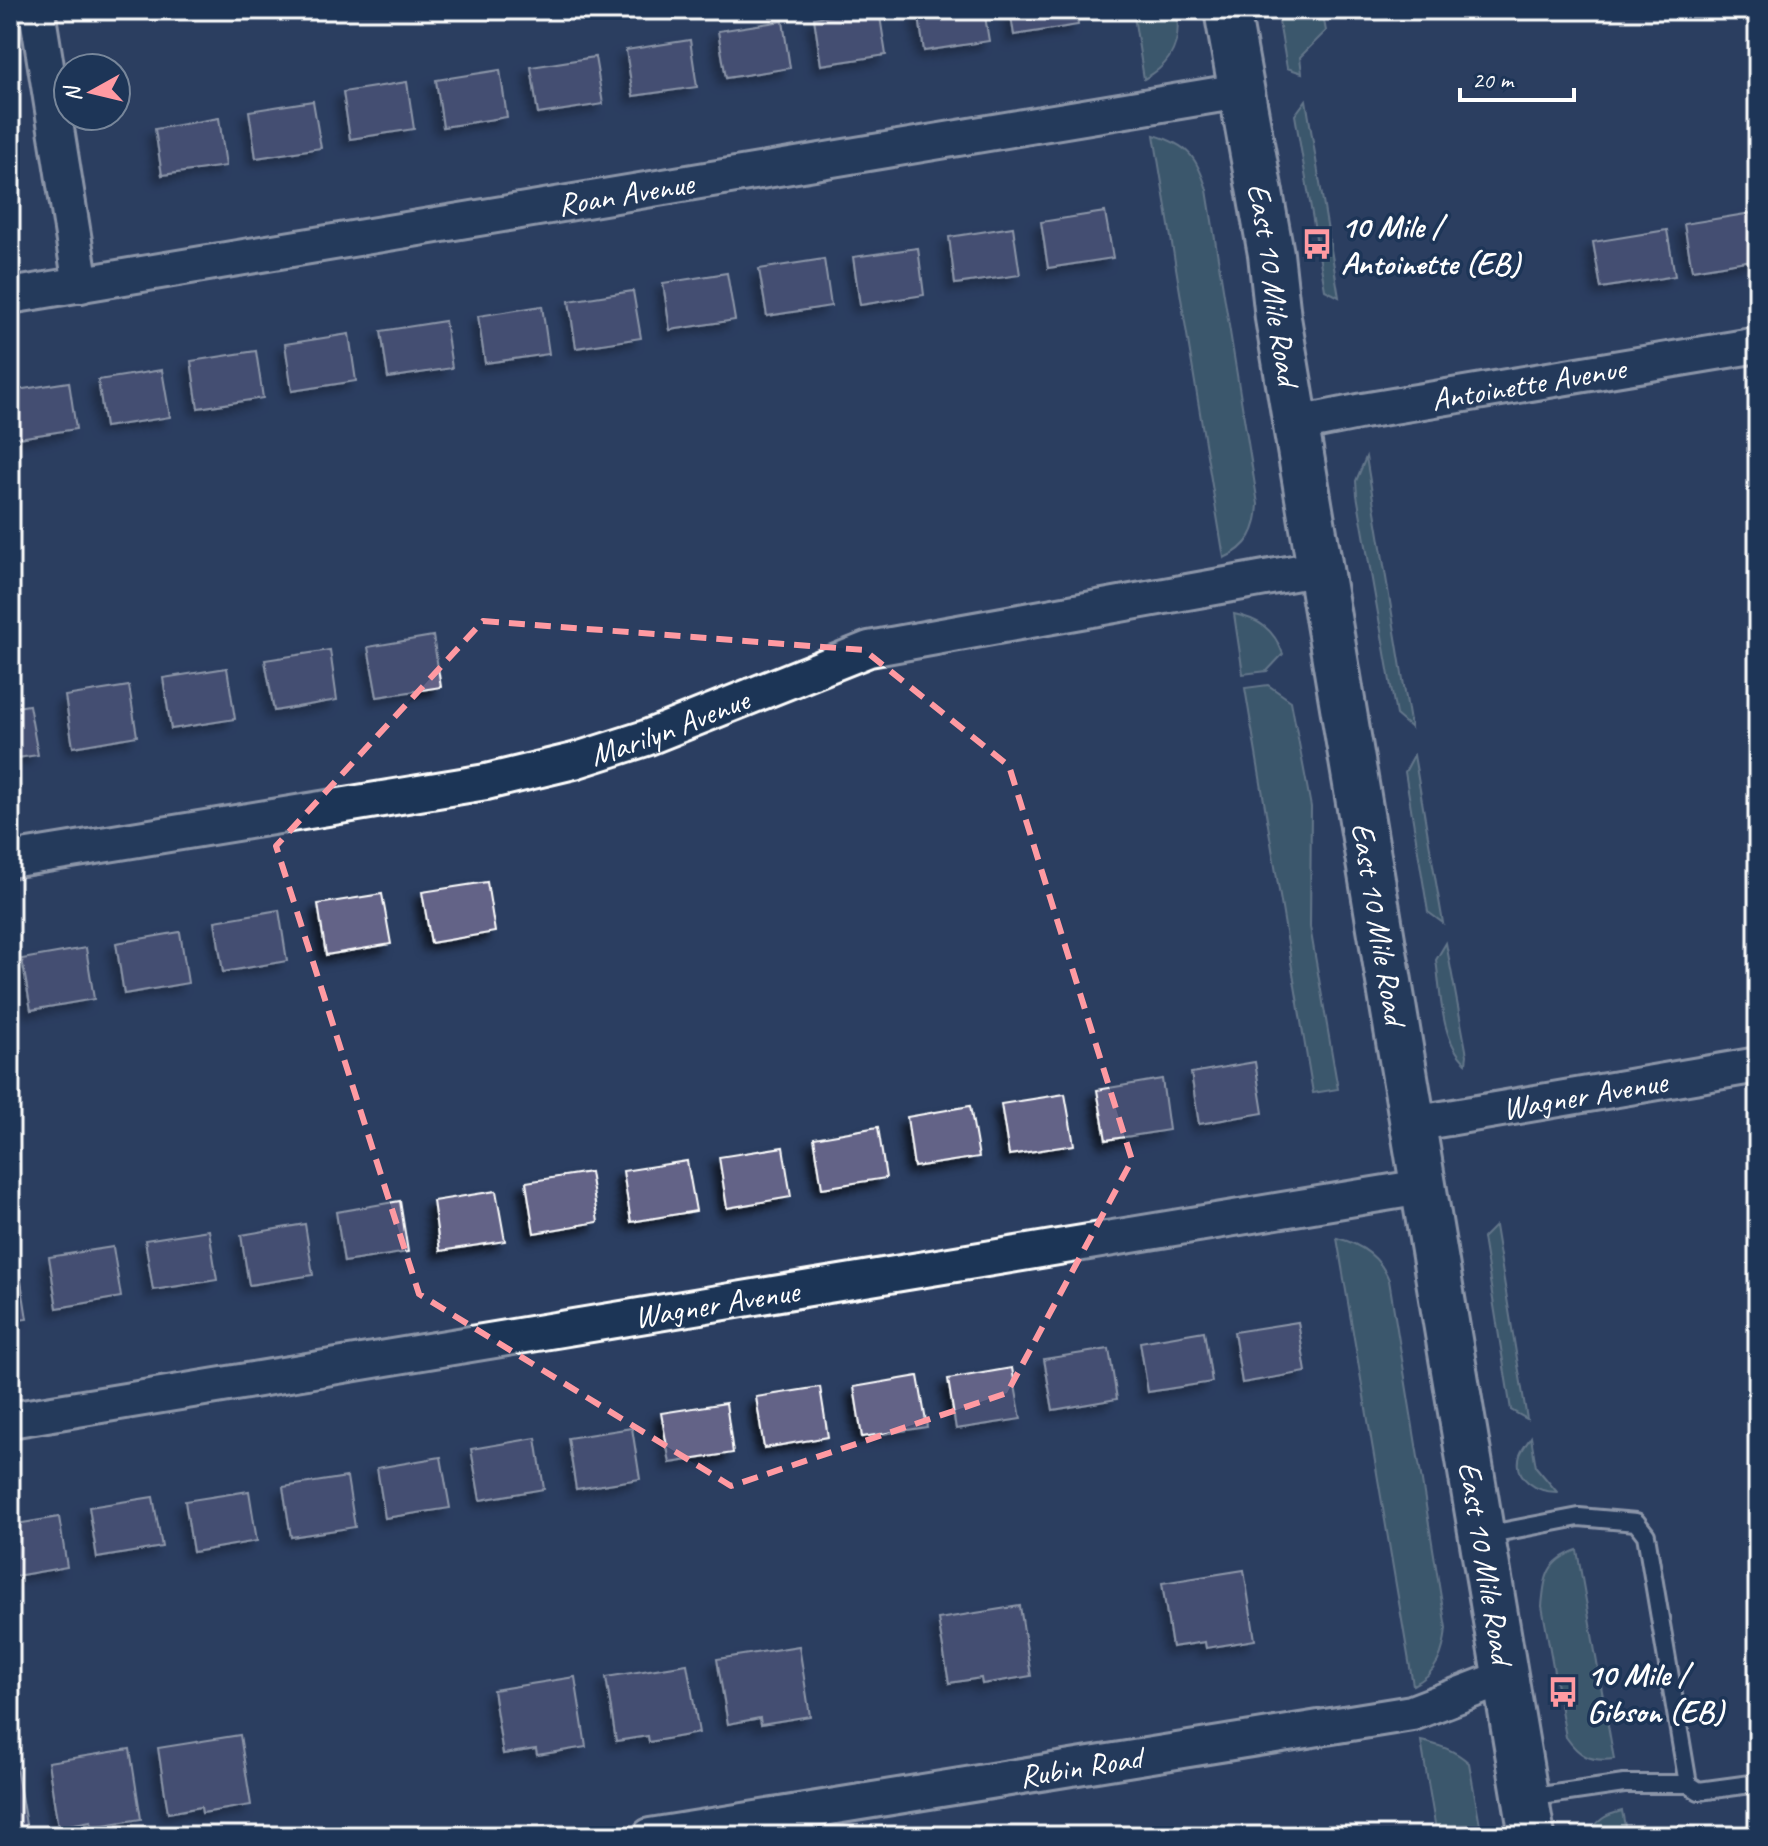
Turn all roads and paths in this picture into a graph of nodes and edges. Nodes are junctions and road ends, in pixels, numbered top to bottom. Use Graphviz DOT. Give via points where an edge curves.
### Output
graph roads {
  1 [pos="37,10"];
  2 [pos="1227,10"];
  3 [pos="1240,91"];
  4 [pos="81,285"];
  5 [pos="10,296"];
  6 [pos="1758,345"];
  7 [pos="1298,424"];
  8 [pos="1321,568"];
  9 [pos="10,860"];
  10 [pos="1758,1065"];
  11 [pos="1413,1124"];
  12 [pos="1422,1187"];
  13 [pos="10,1420"];
  14 [pos="1482,1536"];
  15 [pos="1506,1677"];
  16 [pos="1758,1783"];
  17 [pos="1688,1784"];
  18 [pos="1529,1817"];
  19 [pos="650,1836"];
  1 -- 4 [label="street"];
  2 -- 3 [label="main road, East 10 Mile Road"];
  3 -- 4 [label="street, Roan Avenue"];
  3 -- 7 [label="main road, East 10 Mile Road"];
  4 -- 5 [label="street, Roan Avenue"];
  6 -- 7 [label="street, Antoinette Avenue"];
  7 -- 8 [label="main road, East 10 Mile Road"];
  8 -- 9 [label="street, Marilyn Avenue" via="869,649 646,738 486,782"];
  8 -- 11 [label="main road, East 10 Mile Road"];
  10 -- 11 [label="street, Wagner Avenue"];
  11 -- 12 [label="main road, East 10 Mile Road"];
  12 -- 13 [label="street, Wagner Avenue"];
  12 -- 14 [label="main road, East 10 Mile Road"];
  14 -- 15 [label="main road, East 10 Mile Road"];
  14 -- 17 [label="lane" via="1579,1517 1636,1522 1646,1535"];
  15 -- 18 [label="main road, East 10 Mile Road"];
  15 -- 19 [label="street, Rubin Road" via="1412,1713"];
  16 -- 17 [label="lane" via="1699,1791"];
  17 -- 18 [label="lane" via="1624,1784"];
}
